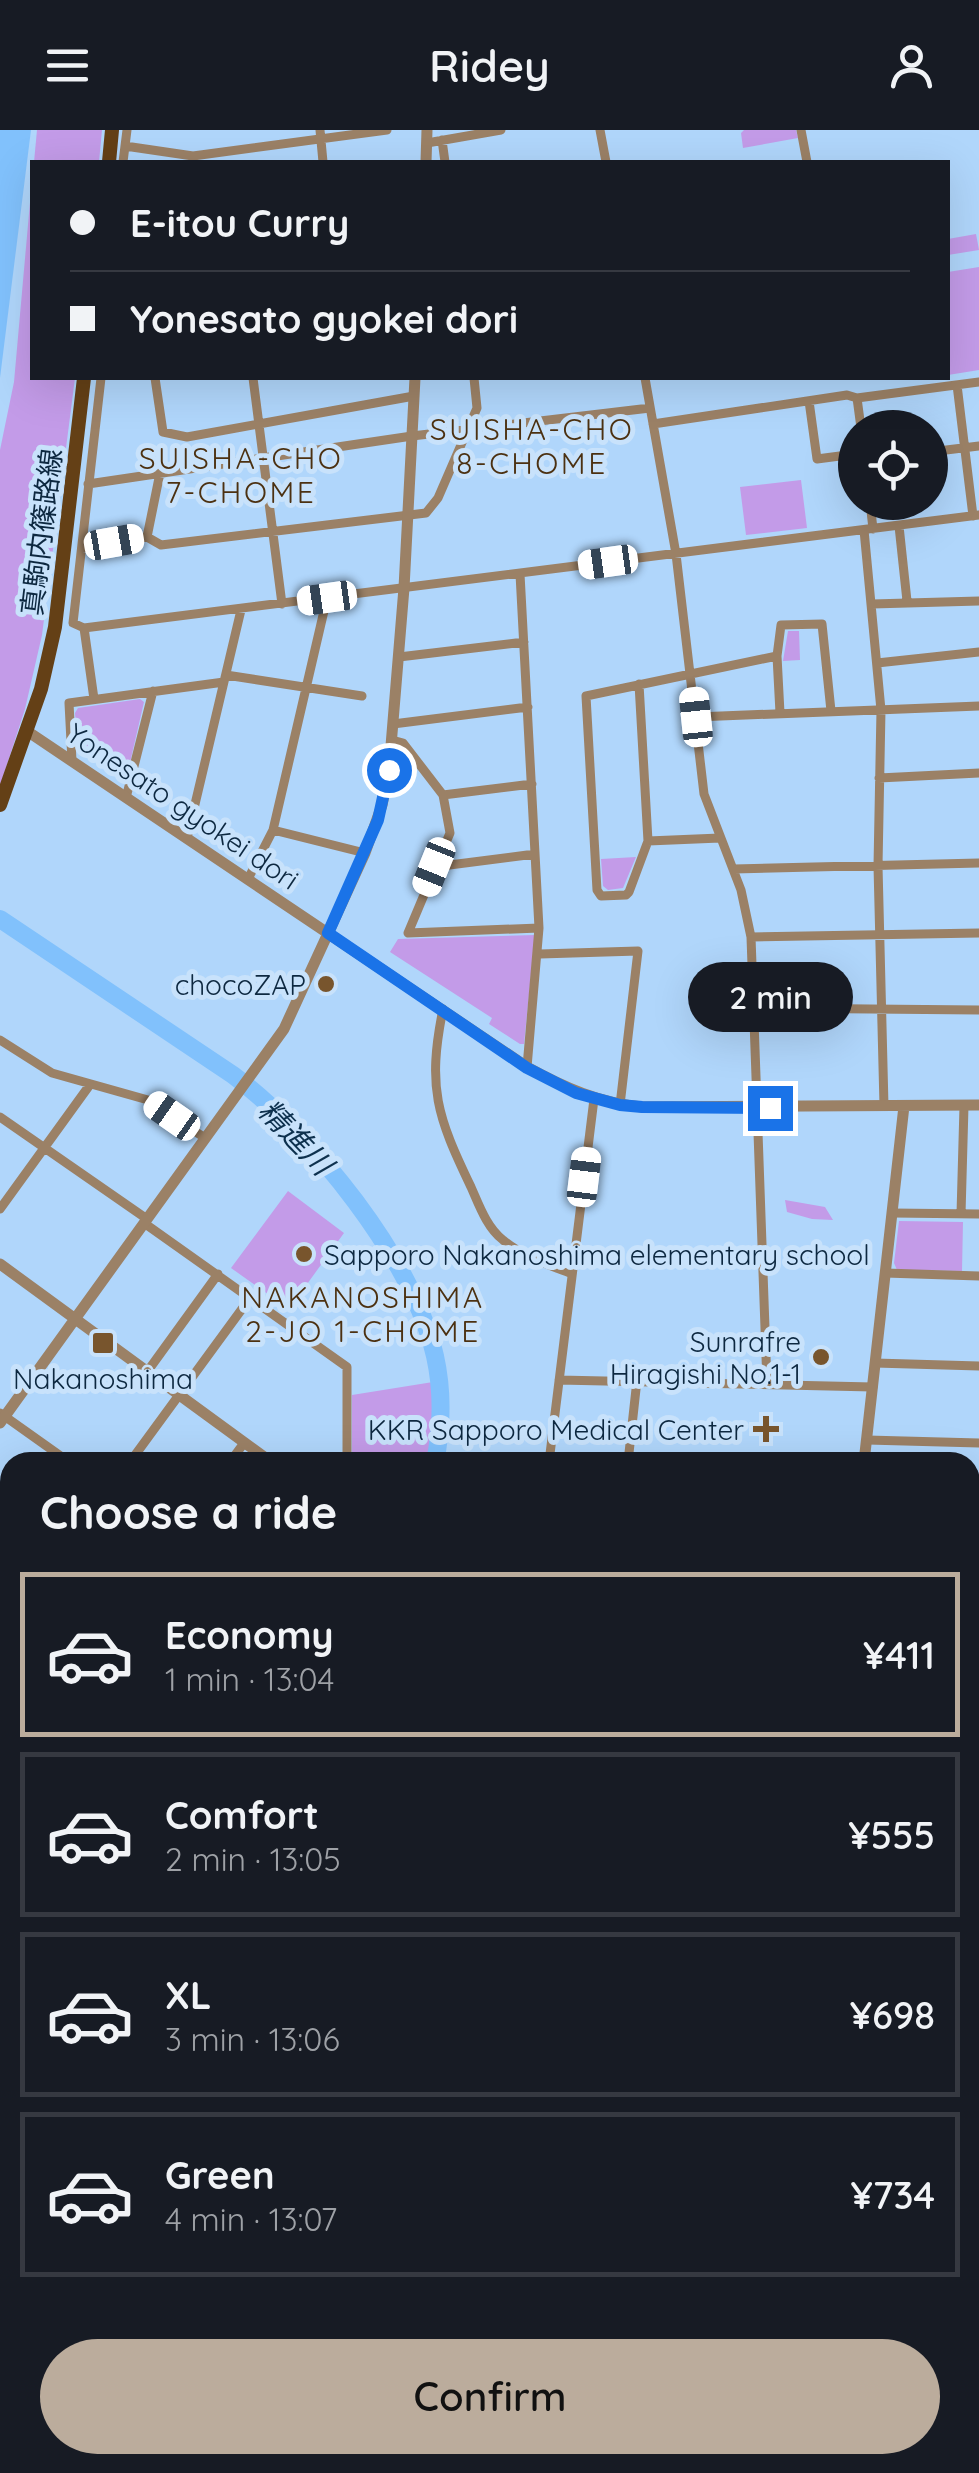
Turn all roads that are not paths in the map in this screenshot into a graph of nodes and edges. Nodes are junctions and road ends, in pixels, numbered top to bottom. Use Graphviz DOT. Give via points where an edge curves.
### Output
graph roads {
  1 [pos="112,130"];
  2 [pos="127,130"];
  3 [pos="387,130"];
  4 [pos="500,130"];
  5 [pos="600,130"];
  6 [pos="801,130"];
  7 [pos="321,134"];
  8 [pos="427,136"];
  9 [pos="442,140"];
  10 [pos="125,146"];
  11 [pos="109,160"];
  12 [pos="123,160"];
  13 [pos="324,160"];
  14 [pos="445,160"];
  15 [pos="606,160"];
  16 [pos="807,160"];
  17 [pos="84,380"];
  18 [pos="101,380"];
  19 [pos="155,380"];
  20 [pos="253,380"];
  21 [pos="415,380"];
  22 [pos="474,380"];
  23 [pos="644,380"];
  24 [pos="979,382"];
  25 [pos="956,385"];
  26 [pos="414,396"];
  27 [pos="856,398"];
  28 [pos="809,401"];
  29 [pos="650,408"];
  30 [pos="858,410"];
  31 [pos="259,424"];
  32 [pos="653,424"];
  33 [pos="468,431"];
  34 [pos="412,436"];
  35 [pos="979,446"];
  36 [pos="965,448"];
  37 [pos="948,450"];
  38 [pos="264,457"];
  39 [pos="838,457"];
  40 [pos="160,473"];
  41 [pos="88,484"];
  42 [pos="408,515"];
  43 [pos="976,516"];
  44 [pos="869,520"];
  45 [pos="899,526"];
  46 [pos="868,530"];
  47 [pos="273,531"];
  48 [pos="147,537"];
  49 [pos="82,548"];
  50 [pos="676,554"];
  51 [pos="520,574"];
  52 [pos="404,588"];
  53 [pos="327,598"];
  54 [pos="907,601"];
  55 [pos="979,601"];
  56 [pos="282,604"];
  57 [pos="872,604"];
  58 [pos="241,610"];
  59 [pos="84,628"];
  60 [pos="524,642"];
  61 [pos="979,652"];
  62 [pos="777,656"];
  63 [pos="399,657"];
  64 [pos="877,662"];
  65 [pos="691,672"];
  66 [pos="225,678"];
  67 [pos="640,684"];
  68 [pos="306,687"];
  69 [pos="154,691"];
  70 [pos="362,696"];
  71 [pos="94,700"];
  72 [pos="528,706"];
  73 [pos="979,706"];
  74 [pos="881,710"];
  75 [pos="831,711"];
  76 [pos="780,713"];
  77 [pos="696,717"];
  78 [pos="394,724"];
  79 [pos="27,731"];
  80 [pos="392,740"];
  81 [pos="72,761"];
  82 [pos="979,773"];
  83 [pos="879,778"];
  84 [pos="532,784"];
  85 [pos="443,796"];
  86 [pos="126,798"];
  87 [pos="0,804"];
  88 [pos="272,830"];
  89 [pos="187,838"];
  90 [pos="720,838"];
  91 [pos="648,841"];
  92 [pos="365,853"];
  93 [pos="536,854"];
  94 [pos="979,863"];
  95 [pos="878,866"];
  96 [pos="434,867"];
  97 [pos="734,869"];
  98 [pos="248,879"];
  99 [pos="539,928"];
  100 [pos="328,933"];
  101 [pos="979,933"];
  102 [pos="880,934"];
  103 [pos="751,937"];
  104 [pos="540,954"];
  105 [pos="754,1008"];
  106 [pos="443,1009"];
  107 [pos="882,1010"];
  108 [pos="979,1010"];
  109 [pos="0,1040"];
  110 [pos="527,1068"];
  111 [pos="89,1086"];
  112 [pos="594,1099"];
  113 [pos="620,1105"];
  114 [pos="979,1105"];
  115 [pos="884,1106"];
  116 [pos="904,1106"];
  117 [pos="964,1106"];
  118 [pos="757,1107"];
  119 [pos="0,1116"];
  120 [pos="205,1138"];
  121 [pos="45,1148"];
  122 [pos="0,1209"];
  123 [pos="892,1213"];
  124 [pos="961,1214"];
  125 [pos="979,1214"];
  126 [pos="146,1221"];
  127 [pos="0,1264"];
  128 [pos="218,1274"];
  129 [pos="572,1274"];
  130 [pos="885,1274"];
  131 [pos="979,1276"];
  132 [pos="250,1298"];
  133 [pos="74,1319"];
  134 [pos="875,1362"];
  135 [pos="979,1366"];
  136 [pos="147,1372"];
  137 [pos="559,1380"];
  138 [pos="636,1380"];
  139 [pos="768,1384"];
  140 [pos="872,1386"];
  141 [pos="179,1395"];
  142 [pos="2,1417"];
  143 [pos="866,1440"];
  144 [pos="244,1443"];
  145 [pos="979,1444"];
  146 [pos="55,1452"];
  147 [pos="137,1452"];
  148 [pos="237,1452"];
  149 [pos="257,1452"];
  150 [pos="347,1452"];
  151 [pos="550,1452"];
  152 [pos="629,1452"];
  153 [pos="865,1452"];
  1 -- 11 [label="main road"];
  2 -- 10 [label="street"];
  3 -- 7 [label="street"];
  4 -- 9 [label="street"];
  5 -- 15 [label="street"];
  6 -- 16 [label="street"];
  7 -- 10 [label="street" via="193,156"];
  7 -- 13 [label="street"];
  8 -- 9 [label="street"];
  9 -- 14 [label="street"];
  10 -- 12 [label="street"];
  17 -- 79 [label="main road, 真駒内篠路線" via="55,626"];
  18 -- 41 [label="street"];
  19 -- 31 [label="street" via="163,432 187,437"];
  20 -- 31 [label="street"];
  21 -- 26 [label="street"];
  22 -- 33 [label="street" via="477,408"];
  23 -- 29 [label="street"];
  24 -- 25 [label="street"];
  25 -- 27 [label="street"];
  25 -- 36 [label="street"];
  26 -- 31 [label="street"];
  26 -- 34 [label="street"];
  27 -- 28 [label="street"];
  27 -- 30 [label="street"];
  28 -- 32 [label="street"];
  28 -- 39 [label="street" via="817,460"];
  29 -- 32 [label="street"];
  29 -- 33 [label="street"];
  31 -- 38 [label="street"];
  32 -- 50 [label="street"];
  33 -- 34 [label="street"];
  33 -- 42 [label="street" via="431,510"];
  34 -- 38 [label="street"];
  34 -- 42 [label="street"];
  35 -- 36 [label="street"];
  36 -- 37 [label="street"];
  36 -- 43 [label="street"];
  38 -- 40 [label="street"];
  38 -- 47 [label="street"];
  40 -- 41 [label="street"];
  40 -- 48 [label="street"];
  41 -- 49 [label="street"];
  42 -- 47 [label="street"];
  42 -- 52 [label="street"];
  43 -- 45 [label="street"];
  44 -- 46 [label="street"];
  45 -- 46 [label="street"];
  45 -- 54 [label="street"];
  46 -- 50 [label="street"];
  46 -- 57 [label="street"];
  47 -- 48 [label="street" via="161,545"];
  47 -- 56 [label="street"];
  48 -- 49 [label="street"];
  49 -- 59 [label="street" via="72,623"];
  50 -- 51 [label="street"];
  50 -- 65 [label="street"];
  51 -- 52 [label="street"];
  51 -- 60 [label="street"];
  52 -- 53 [label="street"];
  52 -- 63 [label="street"];
  53 -- 56 [label="street"];
  53 -- 68 [label="street"];
  54 -- 55 [label="street"];
  54 -- 57 [label="street"];
  56 -- 58 [label="street"];
  57 -- 64 [label="street"];
  58 -- 59 [label="street"];
  58 -- 66 [label="street"];
  59 -- 71 [label="street"];
  60 -- 63 [label="street"];
  60 -- 72 [label="street"];
  61 -- 64 [label="street"];
  62 -- 65 [label="street"];
  62 -- 75 [label="street" via="781,625 822,624"];
  62 -- 76 [label="street"];
  63 -- 78 [label="street"];
  64 -- 74 [label="street"];
  65 -- 67 [label="street"];
  65 -- 77 [label="street"];
  66 -- 68 [label="street"];
  66 -- 69 [label="street"];
  66 -- 89 [label="street"];
  67 -- 91 [label="street"];
  67 -- 91 [label="street" via="586,696 601,896 629,892"];
  68 -- 70 [label="street"];
  68 -- 88 [label="street"];
  69 -- 71 [label="street"];
  69 -- 86 [label="street"];
  71 -- 81 [label="street" via="69,703"];
  72 -- 78 [label="street"];
  72 -- 84 [label="street"];
  73 -- 74 [label="street"];
  74 -- 75 [label="street"];
  74 -- 83 [label="street"];
  75 -- 76 [label="street"];
  76 -- 77 [label="street"];
  77 -- 90 [label="street" via="704,794"];
  78 -- 80 [label="street"];
  79 -- 81 [label="street, Yonesato gyokei dori"];
  79 -- 87 [label="main road, 真駒内篠路線"];
  80 -- 85 [label="street" via="404,743"];
  80 -- 92 [label="street" via="382,805"];
  81 -- 86 [label="street, Yonesato gyokei dori"];
  82 -- 83 [label="street"];
  83 -- 95 [label="street"];
  84 -- 85 [label="street"];
  84 -- 93 [label="street"];
  85 -- 96 [label="street" via="450,833"];
  86 -- 89 [label="street, Yonesato gyokei dori"];
  88 -- 92 [label="street"];
  88 -- 98 [label="street"];
  89 -- 98 [label="street, Yonesato gyokei dori"];
  90 -- 91 [label="street"];
  90 -- 97 [label="street"];
  92 -- 100 [label="street"];
  93 -- 96 [label="street"];
  93 -- 99 [label="street"];
  94 -- 95 [label="street"];
  95 -- 97 [label="street"];
  95 -- 102 [label="street"];
  96 -- 99 [label="street" via="408,933"];
  97 -- 103 [label="street"];
  98 -- 100 [label="street, Yonesato gyokei dori"];
  99 -- 104 [label="street"];
  100 -- 106 [label="street, Yonesato gyokei dori"];
  100 -- 120 [label="street" via="284,1029"];
  101 -- 102 [label="street"];
  102 -- 103 [label="street"];
  102 -- 107 [label="street"];
  103 -- 105 [label="street"];
  104 -- 110 [label="street"];
  104 -- 113 [label="street" via="638,951"];
  105 -- 107 [label="street"];
  105 -- 118 [label="street"];
  106 -- 110 [label="street, Yonesato gyokei dori"];
  106 -- 129 [label="street" via="434,1053 437,1099 485,1217 500,1239"];
  107 -- 108 [label="street"];
  107 -- 115 [label="street"];
  109 -- 111 [label="street" via="52,1074"];
  110 -- 112 [label="street, Yonesato gyokei dori"];
  111 -- 120 [label="street" via="148,1100"];
  111 -- 121 [label="street"];
  112 -- 113 [label="street, Yonesato gyokei dori"];
  112 -- 129 [label="street"];
  113 -- 118 [label="street, Yonesato gyokei dori"];
  114 -- 117 [label="street, Yonesato gyokei dori"];
  115 -- 116 [label="street, Yonesato gyokei dori"];
  115 -- 118 [label="street, Yonesato gyokei dori"];
  116 -- 117 [label="street, Yonesato gyokei dori"];
  116 -- 123 [label="street"];
  117 -- 124 [label="street"];
  118 -- 139 [label="street"];
  119 -- 121 [label="street"];
  120 -- 126 [label="street"];
  121 -- 122 [label="street"];
  121 -- 126 [label="street"];
  123 -- 124 [label="street"];
  123 -- 130 [label="street"];
  124 -- 125 [label="street"];
  126 -- 128 [label="street"];
  126 -- 133 [label="street"];
  127 -- 133 [label="street"];
  128 -- 132 [label="street"];
  128 -- 136 [label="street"];
  129 -- 137 [label="street"];
  130 -- 131 [label="street"];
  130 -- 134 [label="street"];
  132 -- 141 [label="street"];
  132 -- 150 [label="street" via="347,1368"];
  133 -- 136 [label="street"];
  133 -- 142 [label="street"];
  134 -- 135 [label="street"];
  134 -- 140 [label="street"];
  136 -- 141 [label="street"];
  137 -- 138 [label="street"];
  137 -- 151 [label="street"];
  138 -- 139 [label="street"];
  138 -- 152 [label="street"];
  139 -- 140 [label="street"];
  140 -- 143 [label="street"];
  141 -- 144 [label="street"];
  141 -- 147 [label="street"];
  142 -- 146 [label="street"];
  143 -- 145 [label="street"];
  143 -- 153 [label="street"];
  144 -- 148 [label="street"];
  144 -- 149 [label="street"];
}
